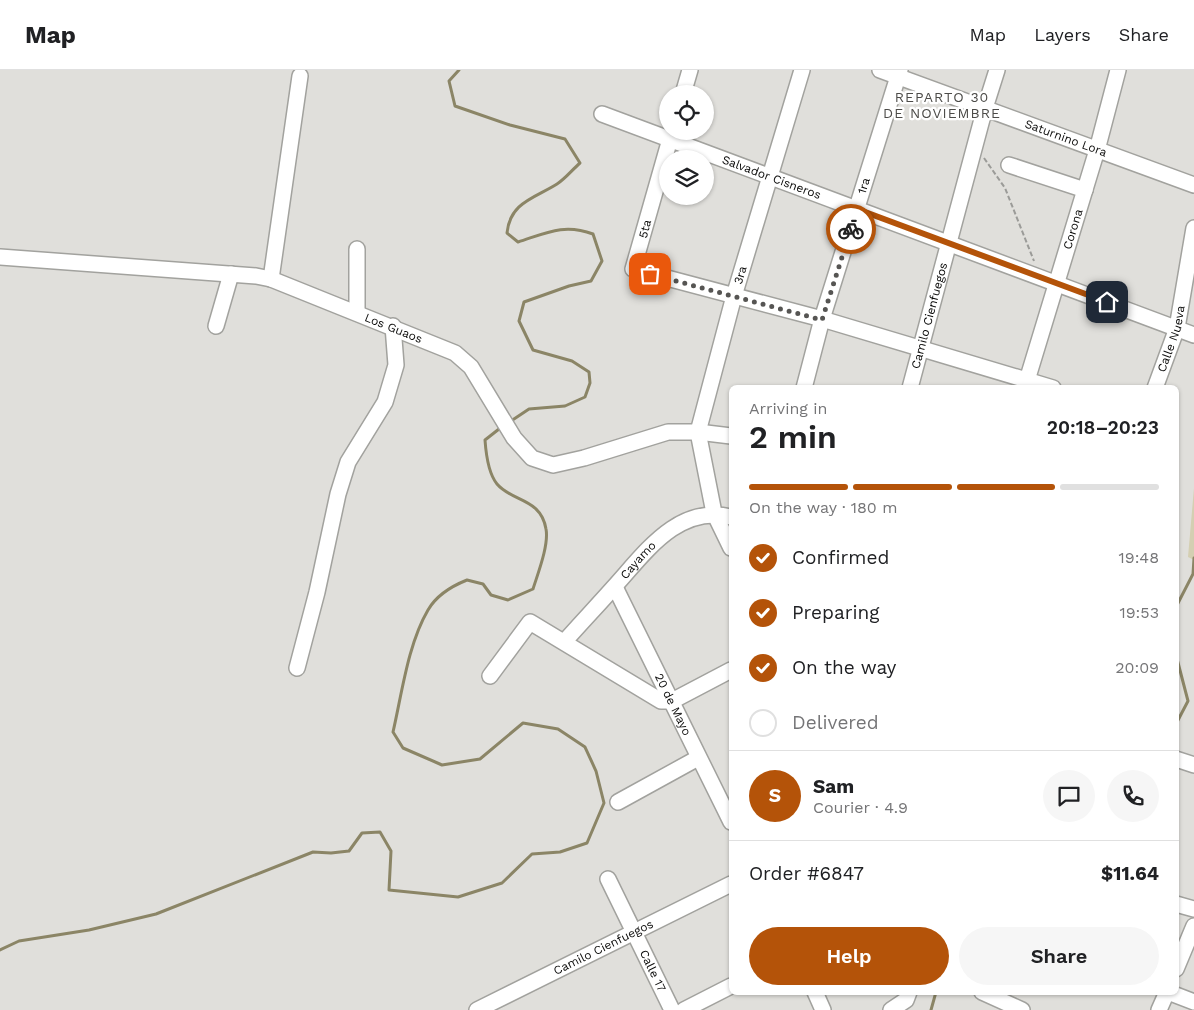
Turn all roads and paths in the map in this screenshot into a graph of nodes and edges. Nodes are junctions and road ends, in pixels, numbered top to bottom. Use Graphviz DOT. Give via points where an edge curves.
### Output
graph roads {
  1 [pos="690,70"];
  2 [pos="802,70"];
  3 [pos="880,70"];
  4 [pos="998,70"];
  5 [pos="1118,70"];
  6 [pos="899,73"];
  7 [pos="300,76"];
  8 [pos="686,85"];
  9 [pos="985,108"];
  10 [pos="602,114"];
  11 [pos="659,131"];
  12 [pos="670,140"];
  13 [pos="683,140"];
  14 [pos="975,146"];
  15 [pos="1097,150"];
  16 [pos="1009,165"];
  17 [pos="770,177"];
  18 [pos="1194,185"];
  19 [pos="1085,190"];
  20 [pos="857,209"];
  21 [pos="1194,228"];
  22 [pos="948,243"];
  23 [pos="357,249"];
  24 [pos="0,257"];
  25 [pos="231,274"];
  26 [pos="1040,277"];
  27 [pos="272,279"];
  28 [pos="1055,283"];
  29 [pos="734,296"];
  30 [pos="357,312"];
  31 [pos="822,320"];
  32 [pos="216,326"];
  33 [pos="393,326"];
  34 [pos="1177,328"];
  35 [pos="1194,335"];
  36 [pos="921,350"];
  37 [pos="1026,383"];
  38 [pos="805,385"];
  39 [pos="911,385"];
  40 [pos="1156,385"];
  41 [pos="698,432"];
  42 [pos="729,436"];
  43 [pos="714,513"];
  44 [pos="729,516"];
  45 [pos="729,544"];
  46 [pos="615,587"];
  47 [pos="565,641"];
  48 [pos="297,668"];
  49 [pos="729,671"];
  50 [pos="490,676"];
  51 [pos="672,701"];
  52 [pos="698,758"];
  53 [pos="1179,760"];
  54 [pos="1194,765"];
  55 [pos="618,802"];
  56 [pos="729,818"];
  57 [pos="608,879"];
  58 [pos="729,885"];
  59 [pos="1179,905"];
  60 [pos="1194,909"];
  61 [pos="1194,926"];
  62 [pos="634,934"];
  63 [pos="1179,962"];
  64 [pos="729,987"];
  65 [pos="816,995"];
  66 [pos="908,995"];
  67 [pos="989,995"];
  68 [pos="1167,995"];
  69 [pos="1176,995"];
  70 [pos="1194,1002"];
  71 [pos="477,1010"];
  72 [pos="672,1010"];
  73 [pos="684,1010"];
  74 [pos="823,1010"];
  75 [pos="891,1010"];
  76 [pos="1022,1010"];
  77 [pos="1160,1010"];
  1 -- 8 [label="street"];
  2 -- 17 [label="street, 3ra"];
  3 -- 6 [label="street, Saturnino Lora"];
  4 -- 9 [label="street, Camilo Cienfuegos"];
  5 -- 15 [label="street, Corona"];
  6 -- 9 [label="street, Saturnino Lora"];
  6 -- 20 [label="street, 1ra"];
  7 -- 27 [label="street"];
  9 -- 14 [label="street, Camilo Cienfuegos"];
  9 -- 15 [label="street, Saturnino Lora"];
  10 -- 11 [label="street, Salvador Cisneros"];
  12 -- 29 [label="street, 5ta" via="634,269"];
  13 -- 17 [label="street, Salvador Cisneros"];
  14 -- 22 [label="street, Camilo Cienfuegos"];
  14 -- 26 [label="path" via="1005,188"];
  15 -- 18 [label="street, Saturnino Lora"];
  15 -- 19 [label="street, Corona"];
  16 -- 19 [label="street"];
  17 -- 20 [label="street, Salvador Cisneros"];
  17 -- 29 [label="street, 3ra"];
  19 -- 28 [label="street, Corona"];
  20 -- 22 [label="street, Salvador Cisneros"];
  20 -- 31 [label="street, 1ra"];
  21 -- 34 [label="street, Calle Nueva"];
  22 -- 26 [label="street, Salvador Cisneros"];
  22 -- 36 [label="street, Camilo Cienfuegos"];
  23 -- 30 [label="street"];
  24 -- 25 [label="street, Los Guaos"];
  25 -- 27 [label="street, Los Guaos"];
  25 -- 32 [label="street"];
  26 -- 28 [label="street, Salvador Cisneros"];
  27 -- 30 [label="street, Los Guaos"];
  28 -- 34 [label="street, Salvador Cisneros"];
  28 -- 37 [label="street, Corona"];
  29 -- 31 [label="street"];
  29 -- 41 [label="street, 3ra"];
  30 -- 33 [label="street, Los Guaos"];
  31 -- 36 [label="street"];
  31 -- 38 [label="street, 1ra"];
  33 -- 41 [label="street, Los Guaos" via="456,353 471,368 514,438 532,458 553,465 668,432"];
  33 -- 48 [label="street" via="396,365 385,402 348,462"];
  34 -- 35 [label="street, Salvador Cisneros"];
  34 -- 40 [label="street, Calle Nueva"];
  36 -- 37 [label="street"];
  36 -- 39 [label="street, Camilo Cienfuegos"];
  41 -- 42 [label="street, Los Guaos"];
  41 -- 43 [label="street, 3ra"];
  43 -- 44 [label="street, Cayamo"];
  43 -- 45 [label="street, 3ra"];
  43 -- 46 [label="street, Cayamo" via="682,523 662,535 643,552"];
  46 -- 47 [label="street, Cayamo"];
  46 -- 51 [label="street, 20 de Mayo"];
  47 -- 50 [label="street" via="530,622"];
  47 -- 51 [label="street" via="661,701"];
  49 -- 51 [label="street"];
  51 -- 52 [label="street, 20 de Mayo"];
  52 -- 55 [label="street"];
  52 -- 56 [label="street, 20 de Mayo"];
  53 -- 54 [label="street"];
  57 -- 62 [label="street, Calle 17"];
  58 -- 62 [label="street, Camilo Cienfuegos"];
  59 -- 60 [label="street"];
  61 -- 63 [label="street"];
  62 -- 71 [label="street, Camilo Cienfuegos"];
  62 -- 72 [label="street, Calle 17"];
  64 -- 73 [label="street"];
  65 -- 74 [label="street"];
  66 -- 75 [label="street"];
  67 -- 76 [label="street"];
  68 -- 77 [label="street"];
  69 -- 70 [label="street"];
}
